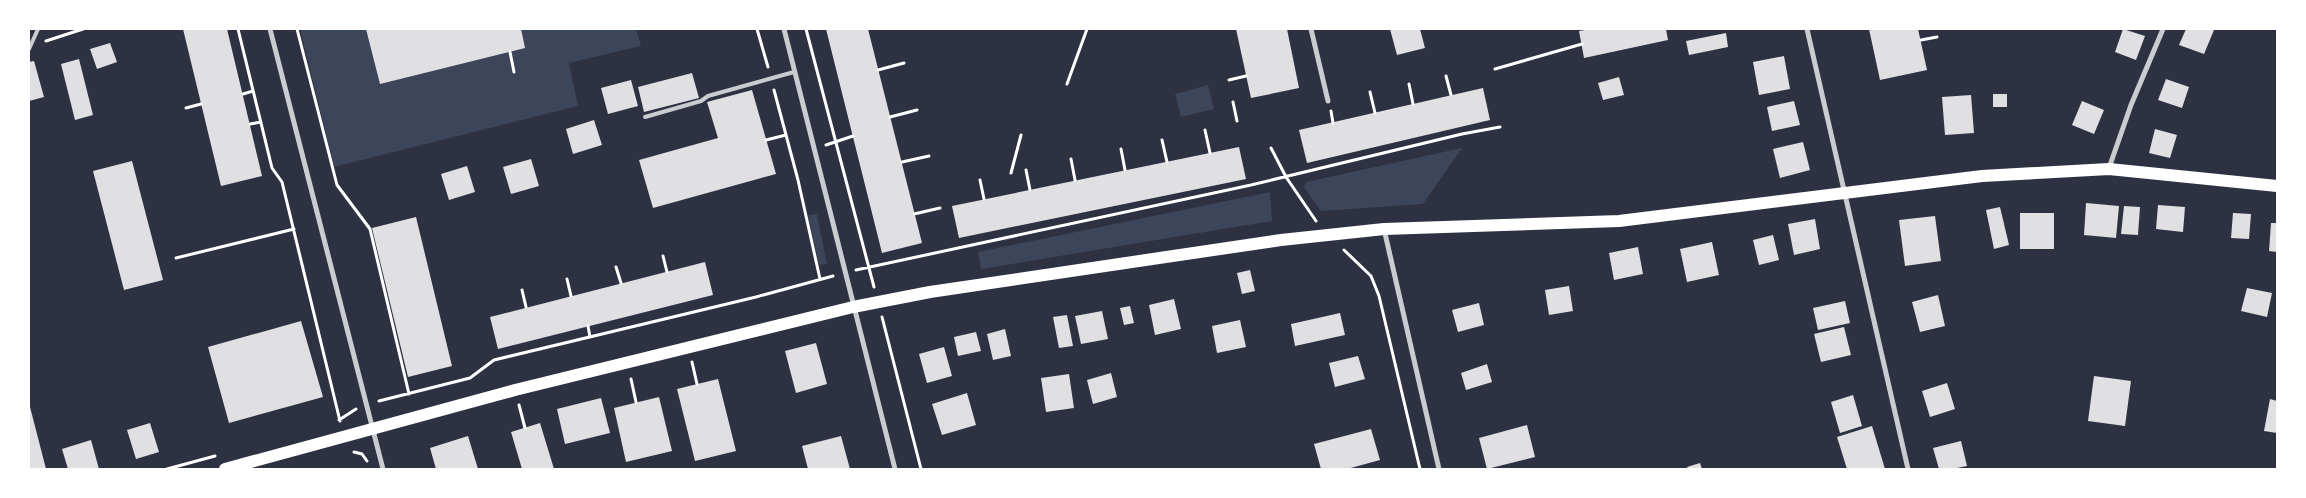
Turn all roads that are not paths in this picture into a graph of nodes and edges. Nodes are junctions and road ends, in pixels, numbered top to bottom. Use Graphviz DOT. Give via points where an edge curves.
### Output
graph roads {
  1 [pos="38,29"];
  2 [pos="270,29"];
  3 [pos="784,29"];
  4 [pos="1311,29"];
  5 [pos="1807,29"];
  6 [pos="2163,29"];
  7 [pos="29,49"];
  8 [pos="794,72"];
  9 [pos="1328,101"];
  10 [pos="645,117"];
  11 [pos="2109,168"];
  12 [pos="2277,186"];
  13 [pos="1846,192"];
  14 [pos="1384,229"];
  15 [pos="853,307"];
  16 [pos="373,427"];
  17 [pos="225,469"];
  18 [pos="383,469"];
  19 [pos="895,469"];
  20 [pos="1439,469"];
  21 [pos="1908,469"];
  1 -- 7 [label="lane"];
  2 -- 16 [label="street"];
  3 -- 8 [label="street"];
  4 -- 9 [label="street"];
  5 -- 13 [label="street"];
  6 -- 11 [label="street"];
  8 -- 10 [label="lane"];
  8 -- 15 [label="street"];
  11 -- 12 [label="main road"];
  11 -- 13 [label="main road" via="1982,176"];
  13 -- 14 [label="main road" via="1619,221"];
  13 -- 21 [label="street"];
  14 -- 15 [label="main road" via="1115,264"];
  14 -- 20 [label="street"];
  15 -- 16 [label="main road"];
  15 -- 19 [label="street"];
  16 -- 17 [label="main road"];
  16 -- 18 [label="street"];
}
